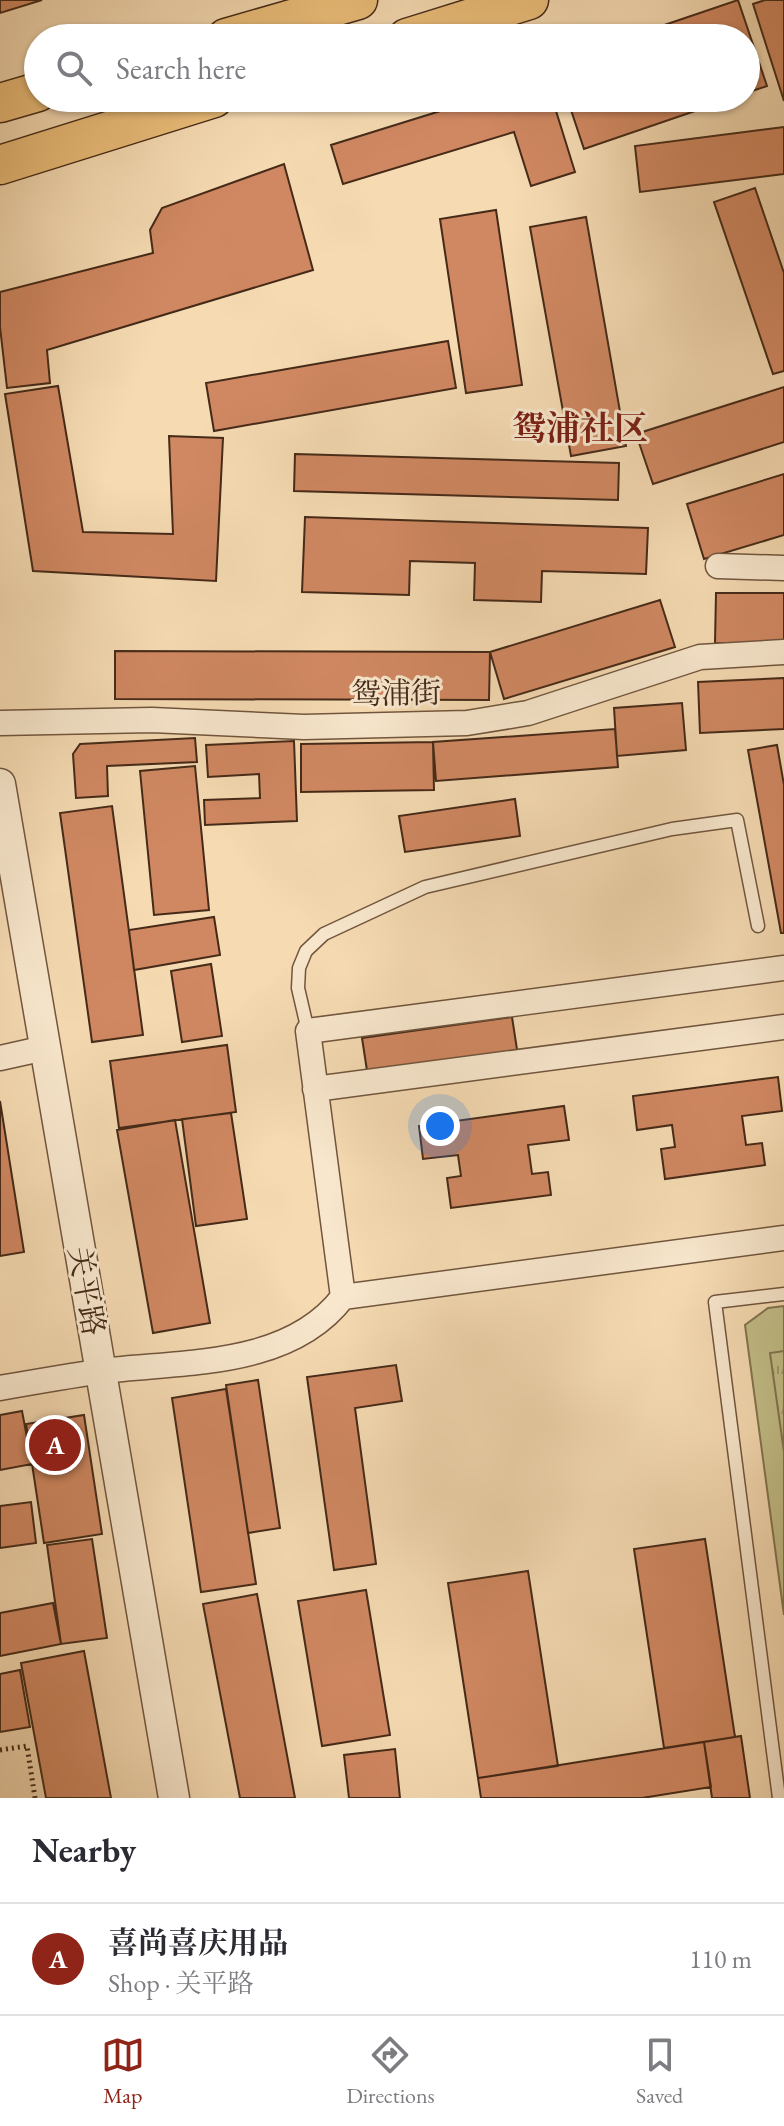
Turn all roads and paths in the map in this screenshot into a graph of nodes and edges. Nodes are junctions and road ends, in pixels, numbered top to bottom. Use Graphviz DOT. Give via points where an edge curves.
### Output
graph roads {
  1 [pos="358,0"];
  2 [pos="529,0"];
  3 [pos="275,24"];
  4 [pos="452,24"];
  5 [pos="24,96"];
  6 [pos="0,103"];
  7 [pos="169,112"];
  8 [pos="0,165"];
  9 [pos="718,566"];
  10 [pos="784,568"];
  11 [pos="784,652"];
  12 [pos="0,723"];
  13 [pos="0,784"];
  14 [pos="758,926"];
  15 [pos="784,968"];
  16 [pos="784,1027"];
  17 [pos="308,1031"];
  18 [pos="45,1048"];
  19 [pos="0,1058"];
  20 [pos="315,1089"];
  21 [pos="784,1238"];
  22 [pos="784,1294"];
  23 [pos="343,1297"];
  24 [pos="101,1371"];
  25 [pos="0,1388"];
  26 [pos="0,1750"];
  27 [pos="35,1798"];
  28 [pos="174,1798"];
  29 [pos="779,1798"];
  1 -- 3 [label="main road"];
  2 -- 4 [label="main road"];
  5 -- 6 [label="main road"];
  7 -- 8 [label="main road"];
  9 -- 10 [label="street"];
  11 -- 12 [label="street, 鸳浦街" via="700,657 528,713 467,723"];
  13 -- 18 [label="street, 关平路"];
  14 -- 17 [label="lane" via="737,820 672,829 425,887 324,934 306,951 299,968"];
  15 -- 17 [label="street"];
  16 -- 20 [label="street"];
  17 -- 20 [label="street"];
  18 -- 19 [label="street"];
  18 -- 24 [label="street, 关平路"];
  20 -- 23 [label="street"];
  21 -- 23 [label="street"];
  22 -- 29 [label="lane" via="715,1302"];
  23 -- 24 [label="street" via="329,1315 287,1341 243,1355"];
  24 -- 25 [label="street"];
  24 -- 28 [label="street, 关平路"];
  26 -- 27 [label="path" via="27,1746"];
}
